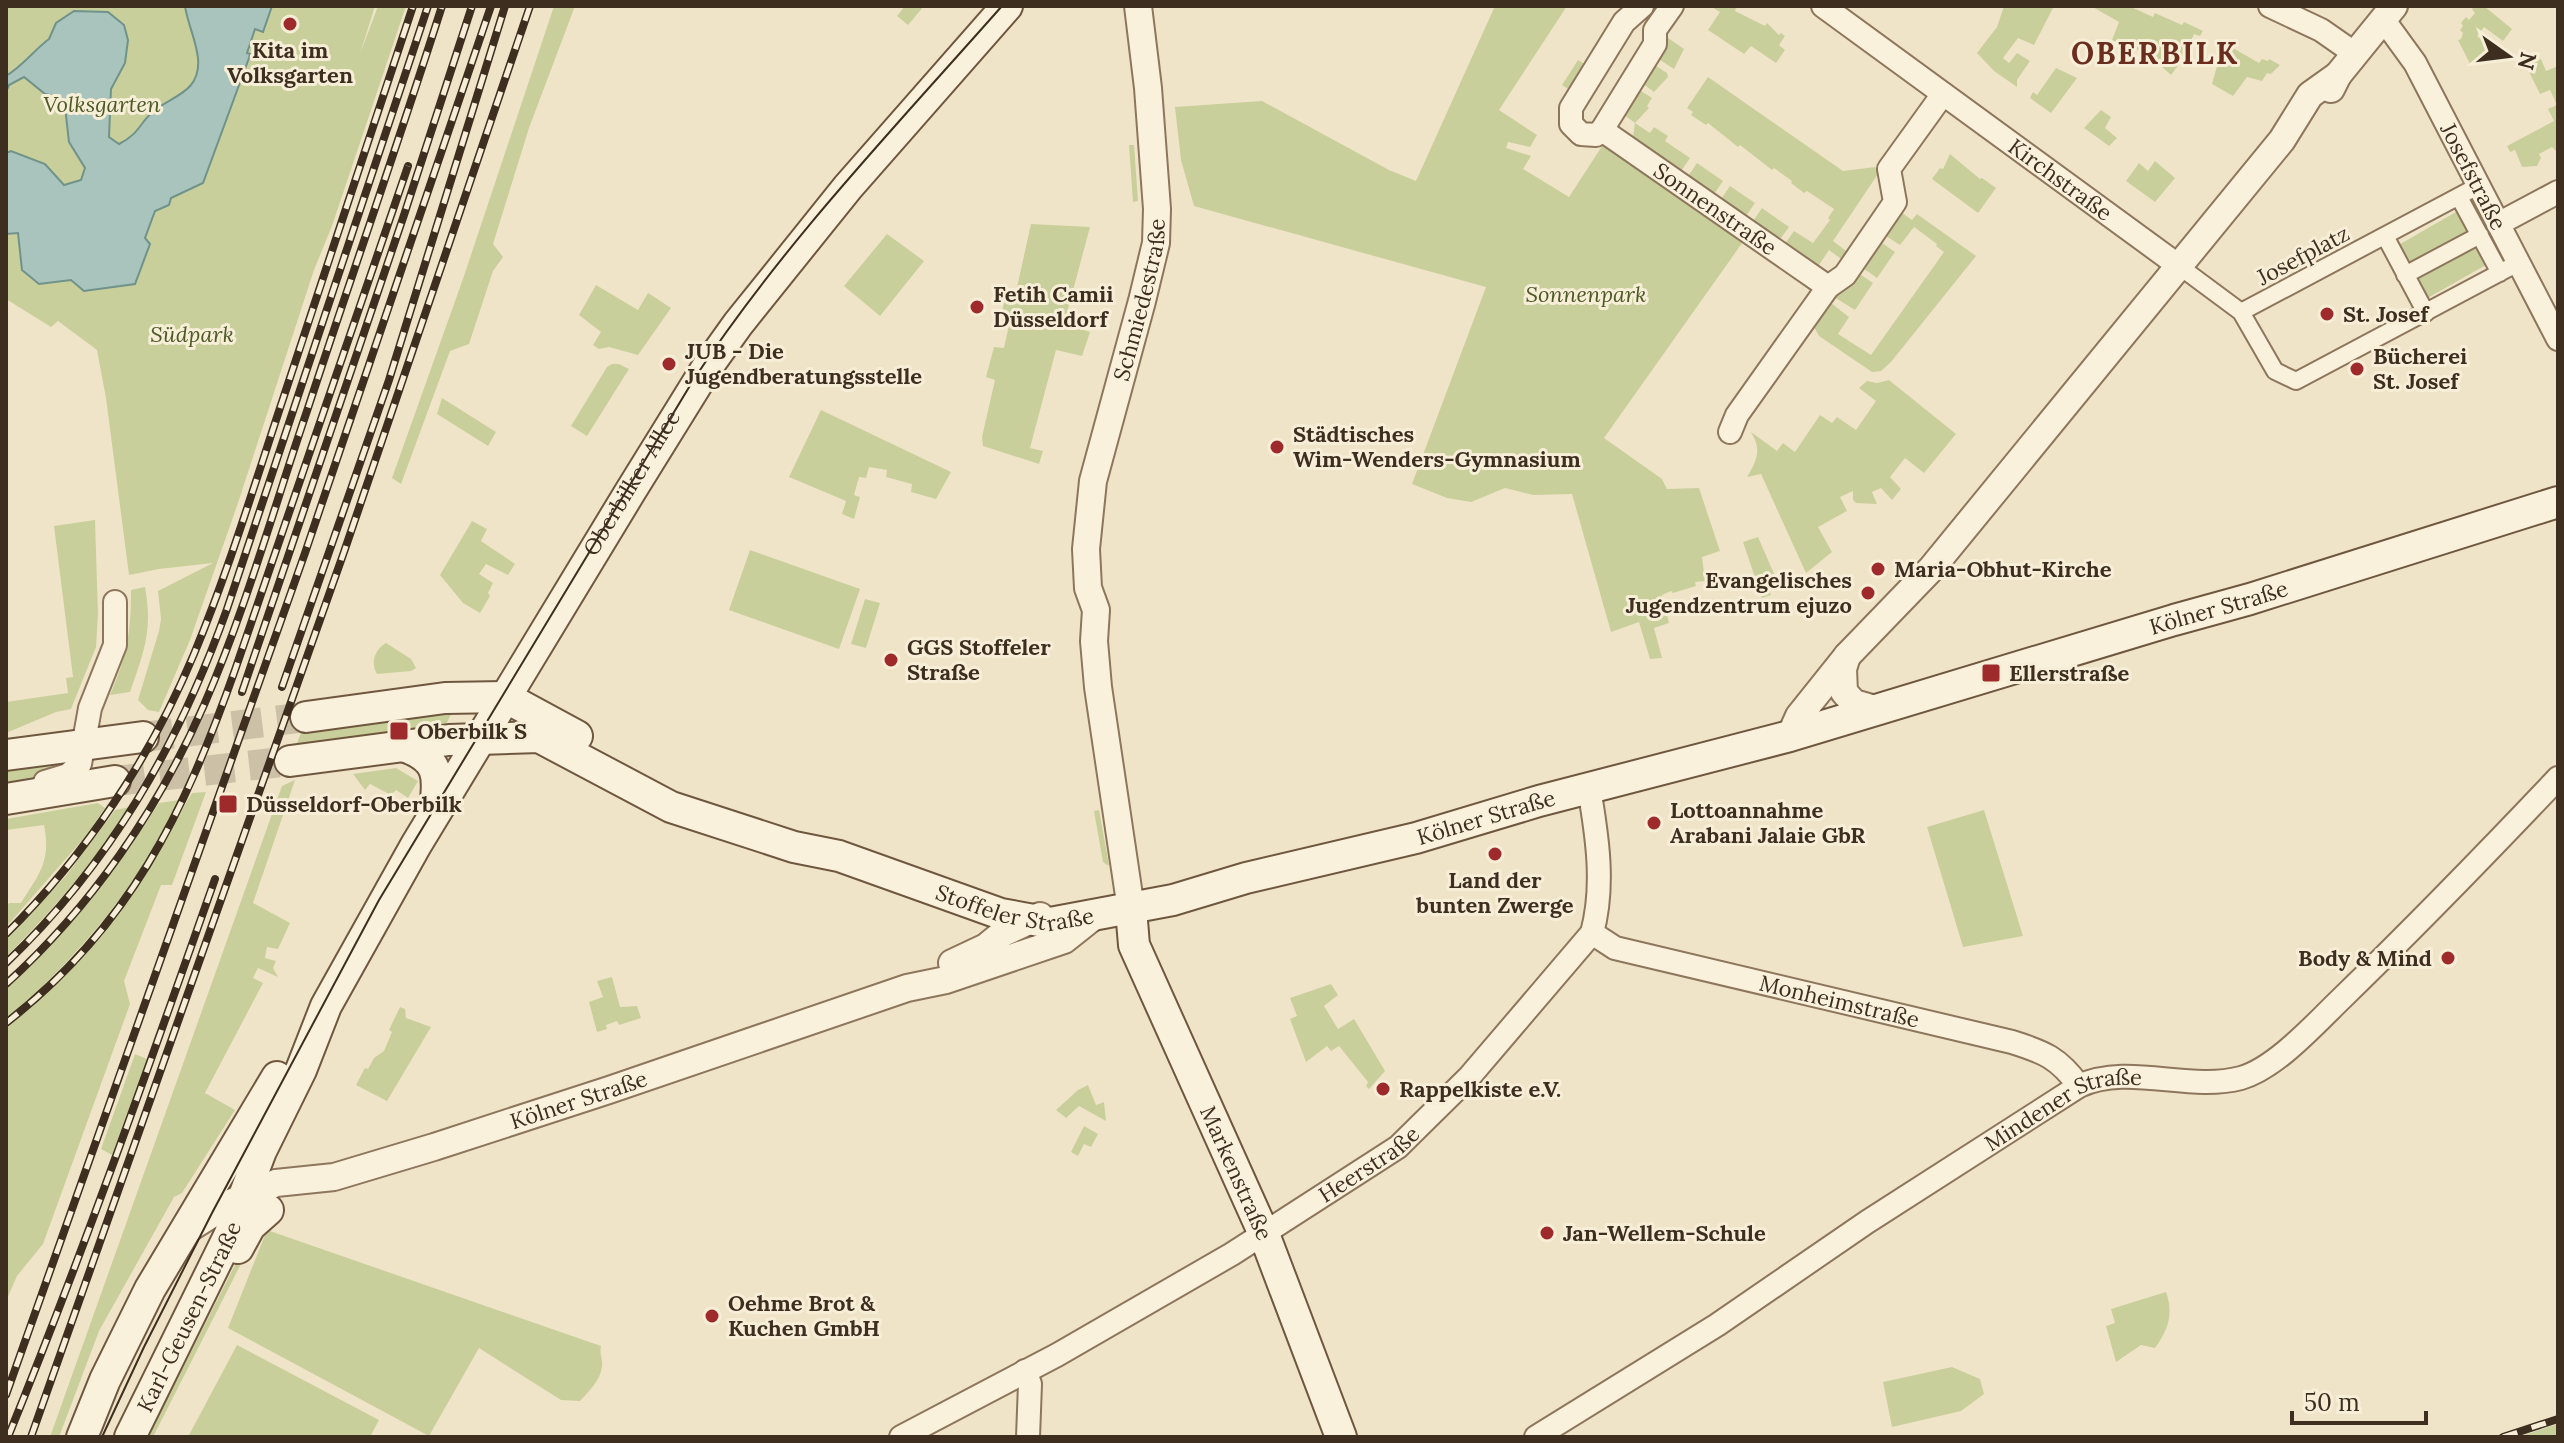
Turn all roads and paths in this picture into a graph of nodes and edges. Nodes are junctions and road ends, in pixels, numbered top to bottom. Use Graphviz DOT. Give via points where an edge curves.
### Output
graph roads {
  1 [pos="1007,6"];
  2 [pos="1138,6"];
  3 [pos="1672,6"];
  4 [pos="1823,6"];
  5 [pos="2270,6"];
  6 [pos="1637,11"];
  7 [pos="2388,12"];
  8 [pos="1655,30"];
  9 [pos="2354,53"];
  10 [pos="1943,94"];
  11 [pos="1602,130"];
  12 [pos="2469,191"];
  13 [pos="2558,192"];
  14 [pos="2485,232"];
  15 [pos="2385,236"];
  16 [pos="2179,266"];
  17 [pos="2509,268"];
  18 [pos="2405,275"];
  19 [pos="1828,287"];
  20 [pos="2241,312"];
  21 [pos="2426,313"];
  22 [pos="2558,339"];
  23 [pos="1730,432"];
  24 [pos="2558,502"];
  25 [pos="115,602"];
  26 [pos="1847,656"];
  27 [pos="505,697"];
  28 [pos="1878,710"];
  29 [pos="306,717"];
  30 [pos="1790,736"];
  31 [pos="143,737"];
  32 [pos="481,738"];
  33 [pos="84,744"];
  34 [pos="403,746"];
  35 [pos="6,755"];
  36 [pos="290,761"];
  37 [pos="2558,778"];
  38 [pos="115,781"];
  39 [pos="1589,788"];
  40 [pos="7,798"];
  41 [pos="434,815"];
  42 [pos="1131,909"];
  43 [pos="1093,917"];
  44 [pos="1002,923"];
  45 [pos="1592,933"];
  46 [pos="907,988"];
  47 [pos="2079,1086"];
  48 [pos="248,1150"];
  49 [pos="263,1196"];
  50 [pos="185,1231"];
  51 [pos="1264,1234"];
  52 [pos="1025,1371"];
  53 [pos="82,1437"];
  54 [pos="130,1437"];
  55 [pos="138,1437"];
  56 [pos="901,1437"];
  57 [pos="1028,1437"];
  58 [pos="1341,1437"];
  59 [pos="1536,1437"];
  1 -- 27 [label="main road, Oberbilker Allee" via="848,187 738,324"];
  2 -- 42 [label="street, Schmiedestraße" via="1156,243 1090,492 1088,588 1081,612 1094,641"];
  3 -- 8 [label="street"];
  4 -- 10 [label="street, Kirchstraße"];
  5 -- 9 [label="street"];
  6 -- 8 [label="street, Sonnenstraße"];
  6 -- 11 [label="street, Sonnenstraße" via="1624,22 1571,108 1574,130 1586,136"];
  7 -- 9 [label="street"];
  7 -- 12 [label="street, Josefstraße"];
  8 -- 11 [label="street" via="1655,44"];
  9 -- 16 [label="street" via="2338,75 2310,95 2282,140"];
  10 -- 16 [label="street, Kirchstraße"];
  10 -- 19 [label="street" via="1889,169 1895,202 1845,275"];
  11 -- 19 [label="street, Sonnenstraße"];
  12 -- 14 [label="street, Josefstraße"];
  12 -- 15 [label="street, Josefplatz"];
  13 -- 14 [label="street"];
  14 -- 17 [label="street, Josefstraße"];
  14 -- 18 [label="street"];
  15 -- 18 [label="street, Josefplatz"];
  15 -- 20 [label="street, Josefplatz"];
  16 -- 20 [label="street, Josefplatz"];
  16 -- 26 [label="street" via="1931,569"];
  17 -- 21 [label="street, Josefplatz"];
  17 -- 22 [label="street, Josefstraße"];
  18 -- 21 [label="street, Josefplatz"];
  19 -- 23 [label="street"];
  20 -- 21 [label="street, Josefplatz" via="2275,371 2296,381"];
  24 -- 28 [label="main road, Kölner Straße"];
  25 -- 33 [label="street" via="115,645 90,708"];
  26 -- 28 [label="street" via="1842,683 1847,698"];
  26 -- 30 [label="street" via="1799,716"];
  27 -- 29 [label="main road" via="445,698"];
  27 -- 32 [label="main road, Oberbilker Allee"];
  27 -- 43 [label="main road, Stoffeler Straße" via="698,800"];
  28 -- 30 [label="main road, Kölner Straße"];
  30 -- 39 [label="main road, Kölner Straße"];
  31 -- 33 [label="main road"];
  32 -- 34 [label="main road, Stoffeler Straße"];
  32 -- 41 [label="main road, Oberbilker Allee"];
  32 -- 44 [label="main road, Stoffeler Straße" via="539,737 671,807 839,856"];
  33 -- 35 [label="main road"];
  33 -- 38 [label="street" via="96,773"];
  33 -- 40 [label="street" via="76,770 26,785"];
  34 -- 36 [label="main road, Stoffeler Straße"];
  34 -- 41 [label="main road" via="426,756 435,769"];
  37 -- 47 [label="street, Mindener Straße" via="2388,953 2263,1067 2220,1080 2114,1076"];
  38 -- 40 [label="main road"];
  39 -- 42 [label="main road, Kölner Straße" via="1416,838"];
  39 -- 45 [label="street" via="1598,852"];
  41 -- 48 [label="main road, Oberbilker Allee" via="326,1006 296,1042"];
  42 -- 43 [label="main road, Kölner Straße"];
  42 -- 51 [label="main road, Markenstraße" via="1138,955"];
  43 -- 44 [label="main road, Stoffeler Straße"];
  43 -- 46 [label="street, Kölner Straße" via="1064,940"];
  44 -- 46 [label="street, Kölner Straße" via="986,947"];
  45 -- 47 [label="street, Monheimstraße" via="1615,948 2012,1042 2054,1058"];
  45 -- 51 [label="street, Heerstraße" via="1480,1064 1398,1147"];
  46 -- 49 [label="street, Kölner Straße" via="580,1100"];
  47 -- 59 [label="street, Mindener Straße" via="1717,1325"];
  48 -- 49 [label="main road, Karl-Geusen-Straße"];
  48 -- 50 [label="main road, Karl-Geusen-Straße"];
  49 -- 50 [label="street, Karl-Geusen-Straße" via="212,1213"];
  49 -- 54 [label="main road, Karl-Geusen-Straße" via="229,1236"];
  49 -- 55 [label="main road"];
  50 -- 53 [label="main road, Karl-Geusen-Straße" via="133,1321"];
  51 -- 52 [label="street, Heerstraße"];
  51 -- 58 [label="main road, Markenstraße"];
  52 -- 56 [label="street, Heerstraße"];
  52 -- 57 [label="street" via="1030,1384"];
}
